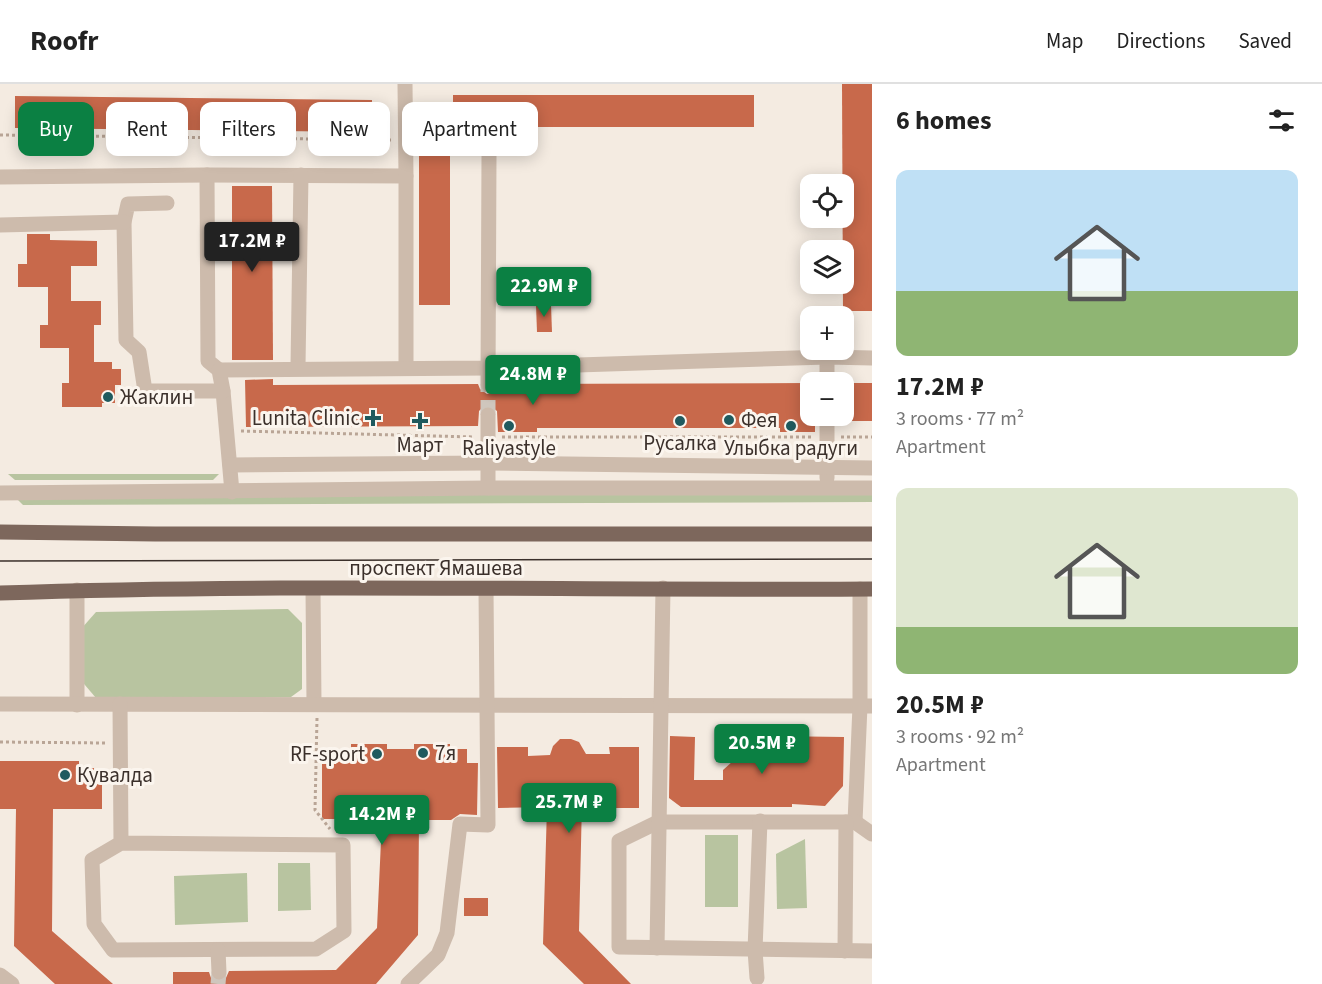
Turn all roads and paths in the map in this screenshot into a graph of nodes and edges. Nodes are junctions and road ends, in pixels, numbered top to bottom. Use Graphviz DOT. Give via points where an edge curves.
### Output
graph roads {
  1 [pos="405,84"];
  2 [pos="392,129"];
  3 [pos="0,135"];
  4 [pos="489,156"];
  5 [pos="207,175"];
  6 [pos="301,175"];
  7 [pos="406,176"];
  8 [pos="0,177"];
  9 [pos="167,203"];
  10 [pos="124,222"];
  11 [pos="0,225"];
  12 [pos="800,358"];
  13 [pos="854,358"];
  14 [pos="872,358"];
  15 [pos="298,366"];
  16 [pos="406,367"];
  17 [pos="488,368"];
  18 [pos="219,370"];
  19 [pos="488,384"];
  20 [pos="223,391"];
  21 [pos="488,415"];
  22 [pos="826,426"];
  23 [pos="227,431"];
  24 [pos="488,437"];
  25 [pos="826,437"];
  26 [pos="872,437"];
  27 [pos="488,463"];
  28 [pos="230,465"];
  29 [pos="872,468"];
  30 [pos="826,469"];
  31 [pos="488,488"];
  32 [pos="826,488"];
  33 [pos="872,488"];
  34 [pos="232,492"];
  35 [pos="0,493"];
  36 [pos="0,532"];
  37 [pos="872,534"];
  38 [pos="663,588"];
  39 [pos="313,589"];
  40 [pos="486,589"];
  41 [pos="866,589"];
  42 [pos="77,590"];
  43 [pos="0,593"];
  44 [pos="0,704"];
  45 [pos="120,704"];
  46 [pos="316,704"];
  47 [pos="77,705"];
  48 [pos="488,705"];
  49 [pos="663,705"];
  50 [pos="866,706"];
  51 [pos="0,742"];
  52 [pos="107,753"];
  53 [pos="760,821"];
  54 [pos="658,822"];
  55 [pos="850,822"];
  56 [pos="872,834"];
  57 [pos="121,843"];
  58 [pos="343,844"];
  59 [pos="657,948"];
  60 [pos="218,951"];
  61 [pos="755,951"];
  62 [pos="845,951"];
  63 [pos="872,951"];
  64 [pos="219,972"];
  65 [pos="0,975"];
  66 [pos="757,978"];
  67 [pos="12,984"];
  68 [pos="408,984"];
  1 -- 7 [label="lane"];
  2 -- 3 [label="path" via="392,143"];
  4 -- 17 [label="lane"];
  5 -- 6 [label="lane"];
  5 -- 8 [label="lane"];
  5 -- 18 [label="lane" via="208,361"];
  6 -- 7 [label="lane"];
  6 -- 15 [label="lane"];
  7 -- 16 [label="lane"];
  9 -- 10 [label="lane" via="128,204"];
  10 -- 11 [label="lane"];
  10 -- 20 [label="lane" via="126,340 140,352 145,391"];
  12 -- 17 [label="lane"];
  13 -- 14 [label="lane"];
  16 -- 17 [label="lane"];
  16 -- 18 [label="lane"];
  17 -- 19 [label="lane"];
  18 -- 20 [label="lane"];
  20 -- 23 [label="lane"];
  21 -- 24 [label="lane"];
  22 -- 25 [label="lane"];
  23 -- 24 [label="path"];
  23 -- 28 [label="lane"];
  24 -- 25 [label="path"];
  24 -- 27 [label="lane"];
  25 -- 26 [label="path"];
  25 -- 30 [label="lane"];
  27 -- 28 [label="lane"];
  27 -- 30 [label="lane"];
  27 -- 31 [label="lane"];
  28 -- 34 [label="lane"];
  29 -- 30 [label="lane"];
  30 -- 32 [label="lane"];
  31 -- 32 [label="lane"];
  31 -- 34 [label="lane"];
  32 -- 33 [label="lane"];
  34 -- 35 [label="lane"];
  36 -- 37 [label="main road, проспект Ямашева"];
  38 -- 40 [label="main road, проспект Ямашева"];
  38 -- 41 [label="main road, проспект Ямашева"];
  38 -- 49 [label="lane"];
  39 -- 40 [label="main road, проспект Ямашева"];
  39 -- 42 [label="main road, проспект Ямашева"];
  39 -- 46 [label="lane"];
  40 -- 48 [label="lane"];
  41 -- 50 [label="lane"];
  42 -- 43 [label="main road, проспект Ямашева"];
  42 -- 47 [label="lane"];
  44 -- 47 [label="lane"];
  45 -- 46 [label="lane"];
  45 -- 47 [label="lane"];
  45 -- 57 [label="lane"];
  46 -- 48 [label="lane"];
  46 -- 58 [label="path" via="315,810"];
  48 -- 49 [label="lane"];
  48 -- 68 [label="lane" via="488,825 460,824 447,933 438,955"];
  49 -- 50 [label="lane"];
  49 -- 54 [label="lane"];
  50 -- 55 [label="lane"];
  51 -- 52 [label="path" via="106,743"];
  53 -- 54 [label="lane"];
  53 -- 55 [label="lane"];
  53 -- 61 [label="lane"];
  54 -- 59 [label="lane"];
  54 -- 59 [label="lane" via="619,841 619,947"];
  55 -- 56 [label="lane"];
  55 -- 62 [label="lane"];
  57 -- 58 [label="lane"];
  57 -- 60 [label="lane" via="92,860 94,924 113,950"];
  58 -- 60 [label="lane" via="344,931 316,949"];
  59 -- 61 [label="lane"];
  60 -- 64 [label="lane"];
  61 -- 62 [label="lane"];
  61 -- 66 [label="lane"];
  62 -- 63 [label="lane"];
  65 -- 67 [label="lane"];
}
